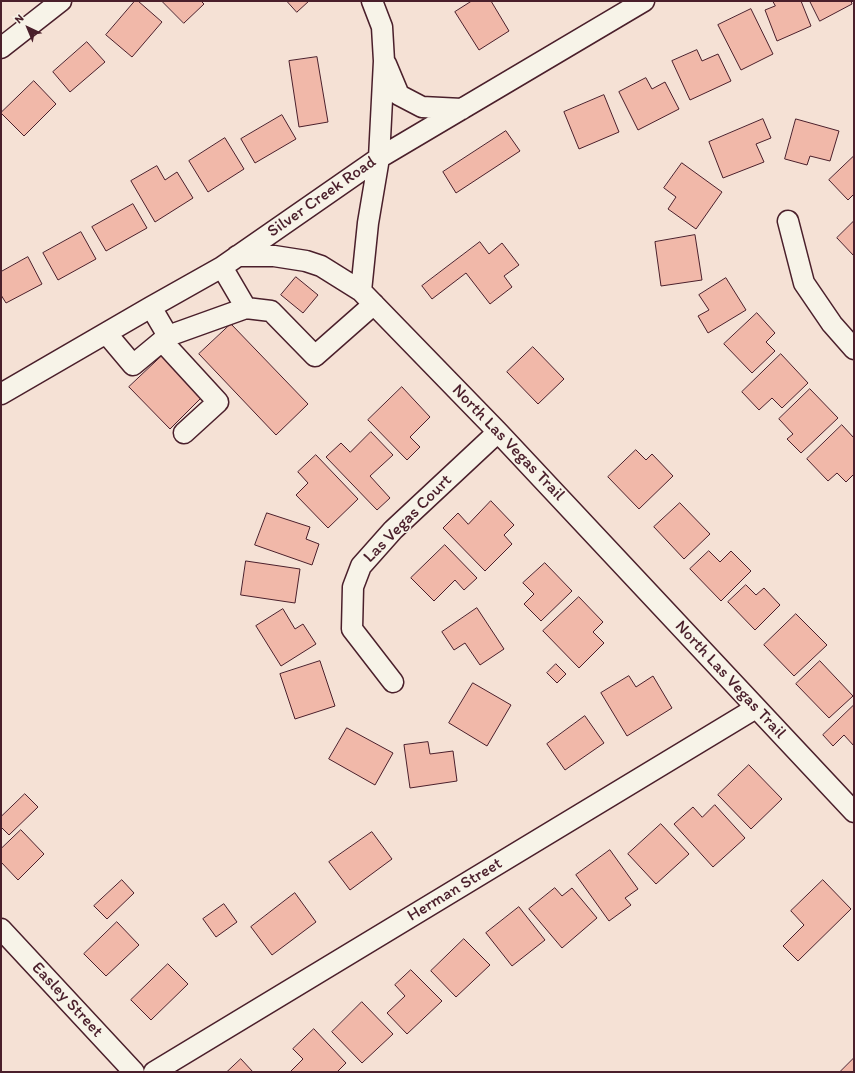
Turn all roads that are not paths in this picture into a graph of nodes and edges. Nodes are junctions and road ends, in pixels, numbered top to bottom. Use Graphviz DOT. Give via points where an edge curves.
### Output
graph roads {
  1 [pos="61,1"];
  2 [pos="372,1"];
  3 [pos="644,1"];
  4 [pos="1,48"];
  5 [pos="384,61"];
  6 [pos="462,109"];
  7 [pos="379,158"];
  8 [pos="788,221"];
  9 [pos="230,262"];
  10 [pos="367,297"];
  11 [pos="151,307"];
  12 [pos="246,308"];
  13 [pos="106,333"];
  14 [pos="165,338"];
  15 [pos="854,349"];
  16 [pos="1,394"];
  17 [pos="498,432"];
  18 [pos="184,433"];
  19 [pos="392,682"];
  20 [pos="756,708"];
  21 [pos="854,812"];
  22 [pos="1,929"];
  23 [pos="134,1072"];
  24 [pos="154,1072"];
  1 -- 4 [label="street"];
  2 -- 5 [label="street" via="382,27"];
  3 -- 6 [label="street, Silver Creek Road"];
  5 -- 6 [label="street" via="399,95 422,106"];
  5 -- 7 [label="street"];
  6 -- 7 [label="street, Silver Creek Road"];
  7 -- 9 [label="street, Silver Creek Road"];
  7 -- 10 [label="street" via="368,223"];
  8 -- 15 [label="street" via="804,283 832,324"];
  9 -- 10 [label="street, North Las Vegas Trail" via="274,256 306,261 321,266"];
  9 -- 11 [label="street, Silver Creek Road"];
  9 -- 12 [label="street"];
  10 -- 12 [label="street" via="315,356 271,311"];
  10 -- 17 [label="street, North Las Vegas Trail"];
  11 -- 13 [label="street, Silver Creek Road"];
  11 -- 14 [label="street"];
  12 -- 14 [label="street"];
  13 -- 14 [label="street" via="133,365"];
  13 -- 16 [label="street, Silver Creek Road"];
  14 -- 18 [label="street" via="218,402"];
  17 -- 19 [label="street, Las Vegas Court" via="393,530 361,566 354,587 352,629"];
  17 -- 20 [label="street, North Las Vegas Trail"];
  20 -- 21 [label="street, North Las Vegas Trail"];
  20 -- 24 [label="street, Herman Street"];
  22 -- 23 [label="street, Easley Street"];
}
